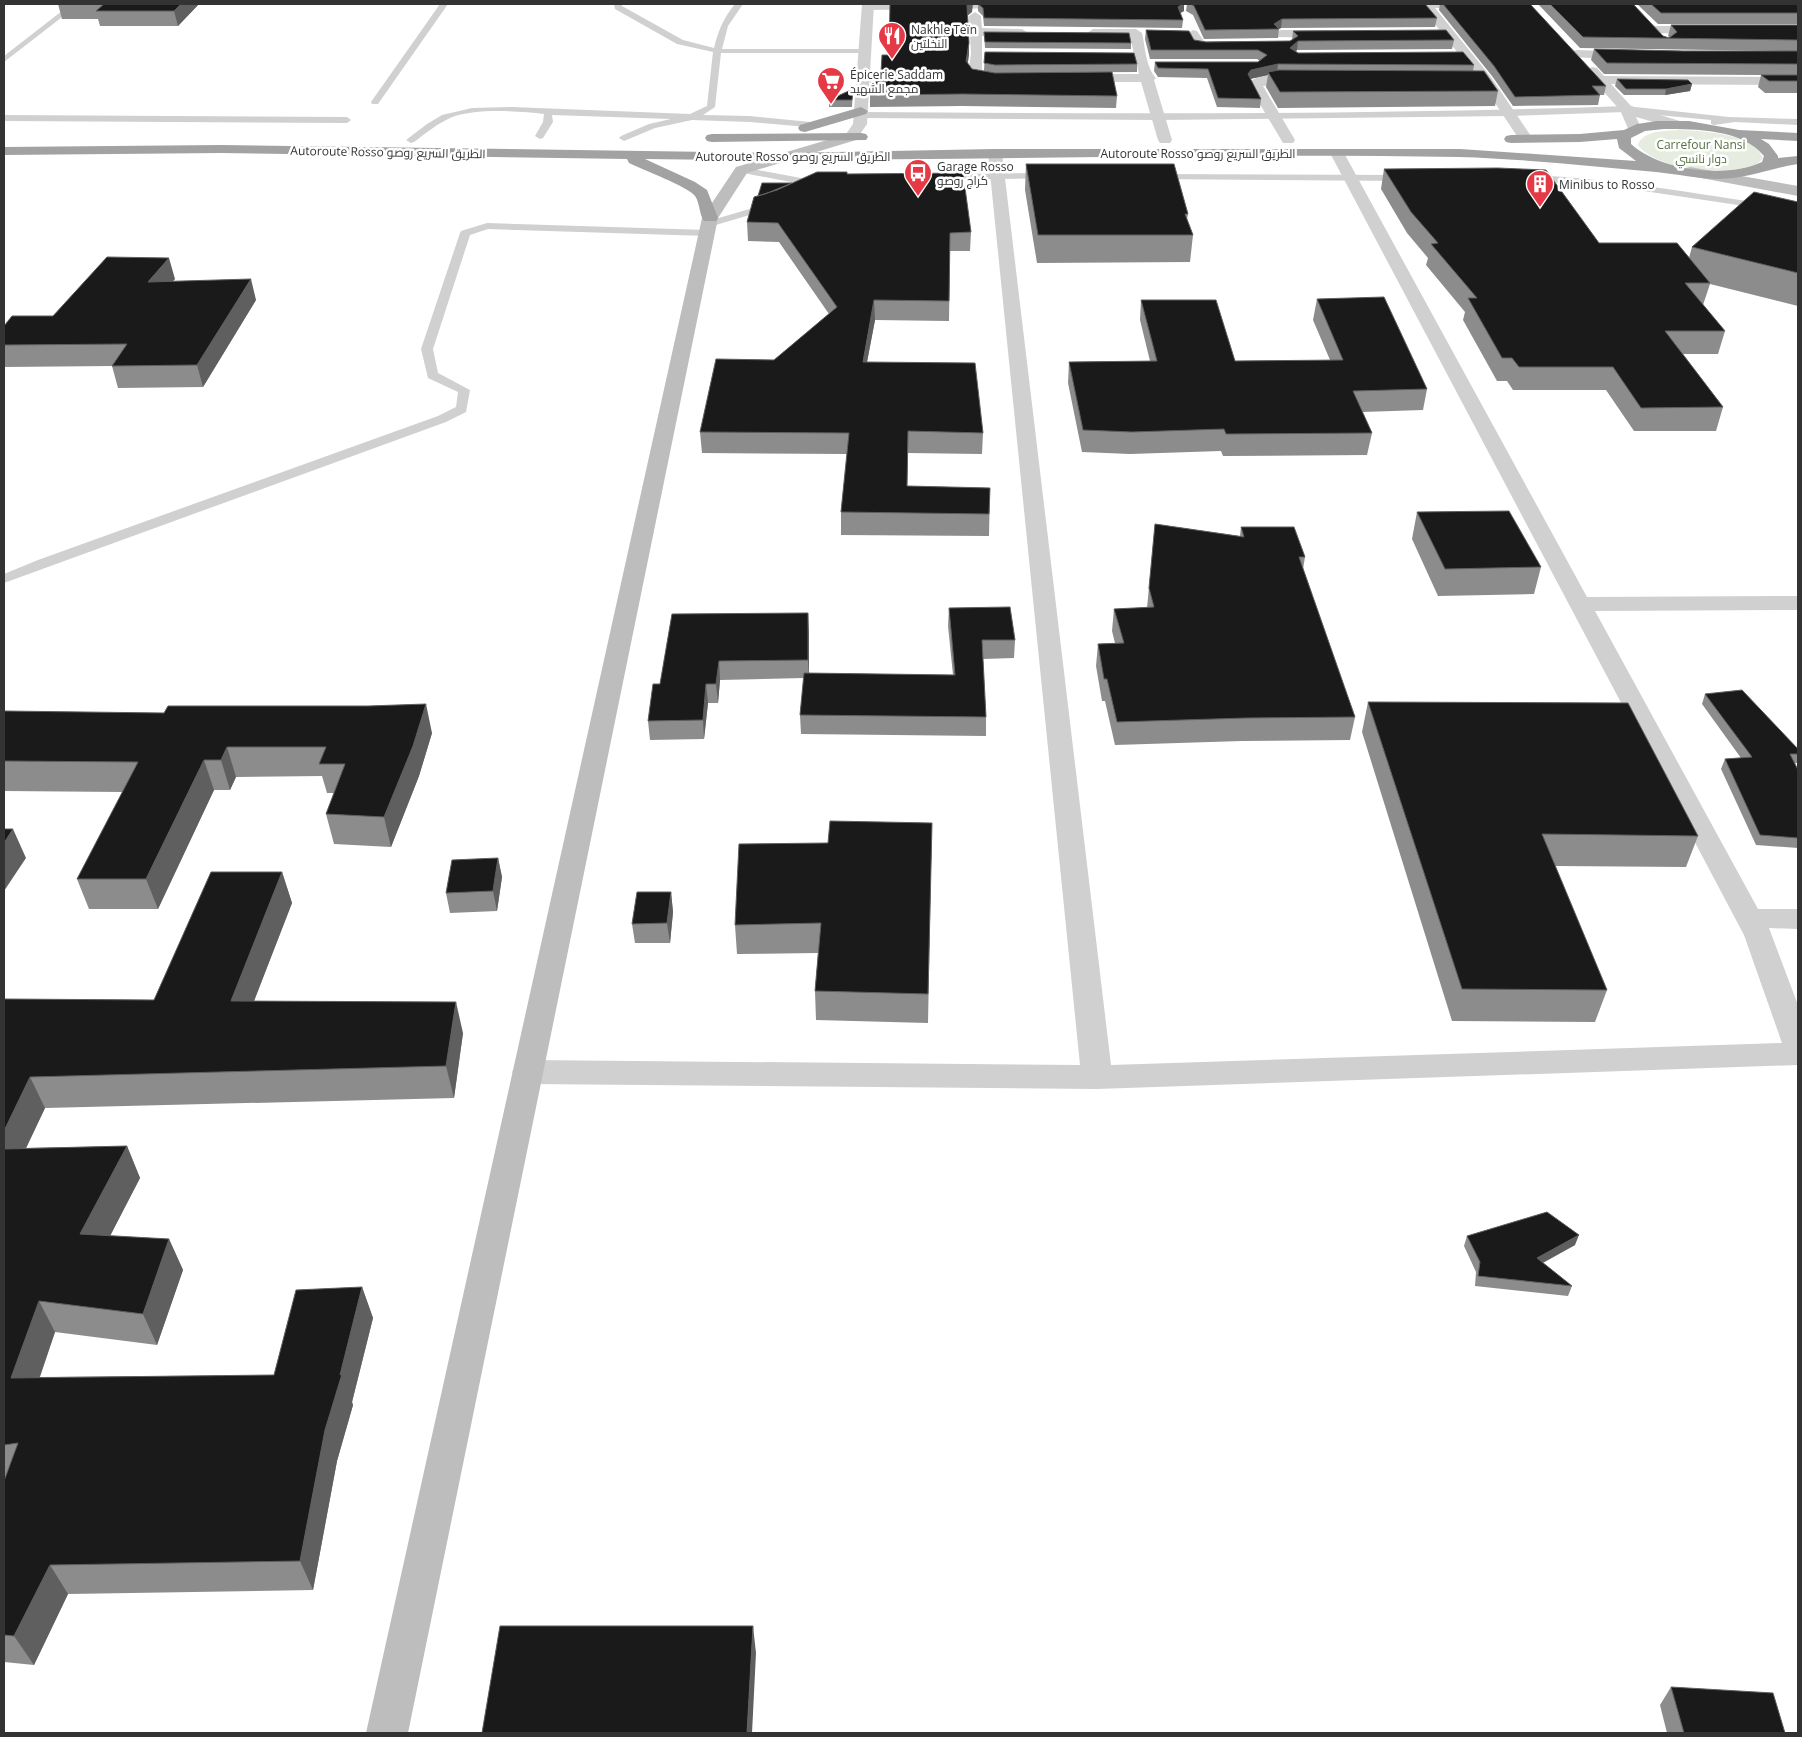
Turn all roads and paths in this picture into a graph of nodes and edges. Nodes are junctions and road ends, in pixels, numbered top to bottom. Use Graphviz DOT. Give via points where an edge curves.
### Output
graph roads {
  1 [pos="75,4"];
  2 [pos="444,4"];
  3 [pos="618,4"];
  4 [pos="739,4"];
  5 [pos="975,4"];
  6 [pos="1023,4"];
  7 [pos="1425,4"];
  8 [pos="1492,4"];
  9 [pos="868,5"];
  10 [pos="1378,5"];
  11 [pos="1186,19"];
  12 [pos="1721,30"];
  13 [pos="976,32"];
  14 [pos="1036,32"];
  15 [pos="1076,33"];
  16 [pos="1428,33"];
  17 [pos="1448,33"];
  18 [pos="1340,34"];
  19 [pos="1667,44"];
  20 [pos="1244,45"];
  21 [pos="1271,45"];
  22 [pos="718,51"];
  23 [pos="865,51"];
  24 [pos="1446,55"];
  25 [pos="1466,55"];
  26 [pos="1642,56"];
  27 [pos="4,60"];
  28 [pos="1302,63"];
  29 [pos="1257,65"];
  30 [pos="1059,78"];
  31 [pos="1149,78"];
  32 [pos="1022,79"];
  33 [pos="1267,80"];
  34 [pos="1466,80"];
  35 [pos="1486,80"];
  36 [pos="1601,80"];
  37 [pos="1798,81"];
  38 [pos="375,102"];
  39 [pos="1626,109"];
  40 [pos="548,112"];
  41 [pos="861,113"];
  42 [pos="1508,113"];
  43 [pos="1274,116"];
  44 [pos="692,117"];
  45 [pos="1159,117"];
  46 [pos="4,118"];
  47 [pos="347,120"];
  48 [pos="1798,122"];
  49 [pos="818,124"];
  50 [pos="1678,125"];
  51 [pos="1728,126"];
  52 [pos="1631,132"];
  53 [pos="535,136"];
  54 [pos="556,137"];
  55 [pos="769,137"];
  56 [pos="850,137"];
  57 [pos="470,138"];
  58 [pos="607,138"];
  59 [pos="624,138"];
  60 [pos="663,138"];
  61 [pos="701,138"];
  62 [pos="880,138"];
  63 [pos="1798,138"];
  64 [pos="1471,139"];
  65 [pos="1498,139"];
  66 [pos="1526,139"];
  67 [pos="411,140"];
  68 [pos="946,140"];
  69 [pos="1165,140"];
  70 [pos="1288,140"];
  71 [pos="4,141"];
  72 [pos="4,151"];
  73 [pos="995,153"];
  74 [pos="1337,153"];
  75 [pos="623,155"];
  76 [pos="784,157"];
  77 [pos="1798,160"];
  78 [pos="1767,165"];
  79 [pos="741,170"];
  80 [pos="1679,170"];
  81 [pos="998,176"];
  82 [pos="1056,176"];
  83 [pos="1143,177"];
  84 [pos="932,178"];
  85 [pos="1350,178"];
  86 [pos="1418,178"];
  87 [pos="1514,178"];
  88 [pos="1798,187"];
  89 [pos="1798,191"];
  90 [pos="799,192"];
  91 [pos="782,201"];
  92 [pos="1798,211"];
  93 [pos="709,225"];
  94 [pos="4,579"];
  95 [pos="1798,603"];
  96 [pos="1580,604"];
  97 [pos="1750,918"];
  98 [pos="1798,919"];
  99 [pos="1798,1046"];
  100 [pos="1798,1054"];
  101 [pos="528,1072"];
  102 [pos="1097,1077"];
  103 [pos="387,1733"];
  1 -- 27 [label="lane"];
  2 -- 38 [label="lane"];
  3 -- 22 [label="lane" via="618,7 680,42"];
  4 -- 22 [label="lane" via="726,21"];
  5 -- 6 [label="street"];
  5 -- 9 [label="street"];
  5 -- 13 [label="street"];
  7 -- 8 [label="street"];
  7 -- 10 [label="street"];
  7 -- 17 [label="street"];
  9 -- 23 [label="street"];
  11 -- 20 [label="street" via="1188,33 1200,45"];
  12 -- 19 [label="street" via="1650,27"];
  13 -- 14 [label="street"];
  13 -- 32 [label="street" via="982,54 975,73 978,77"];
  15 -- 31 [label="street" via="1141,33 1142,60"];
  16 -- 17 [label="street"];
  17 -- 25 [label="street"];
  18 -- 21 [label="street" via="1279,30 1289,44"];
  22 -- 23 [label="lane"];
  22 -- 44 [label="lane" via="711,107"];
  23 -- 41 [label="street"];
  24 -- 25 [label="street"];
  25 -- 35 [label="street"];
  26 -- 36 [label="street" via="1573,51"];
  28 -- 33 [label="street" via="1316,79"];
  29 -- 33 [label="street"];
  30 -- 31 [label="street"];
  31 -- 45 [label="street"];
  33 -- 43 [label="street" via="1256,84"];
  34 -- 35 [label="street"];
  35 -- 42 [label="street"];
  36 -- 37 [label="street"];
  36 -- 39 [label="street"];
  39 -- 42 [label="lane"];
  39 -- 50 [label="street"];
  39 -- 51 [label="lane"];
  39 -- 52 [label="street"];
  40 -- 44 [label="lane"];
  40 -- 53 [label="lane" via="548,122"];
  40 -- 67 [label="lane" via="526,109 450,115"];
  41 -- 45 [label="lane"];
  41 -- 49 [label="highway"];
  41 -- 56 [label="street" via="860,124"];
  42 -- 43 [label="lane"];
  42 -- 66 [label="street"];
  43 -- 45 [label="lane"];
  43 -- 70 [label="street"];
  44 -- 49 [label="lane"];
  44 -- 59 [label="lane" via="652,126"];
  45 -- 69 [label="street"];
  46 -- 47 [label="lane"];
  48 -- 51 [label="lane"];
  49 -- 55 [label="highway"];
  50 -- 51 [label="highway"];
  50 -- 52 [label="highway" via="1654,126"];
  51 -- 63 [label="highway"];
  51 -- 78 [label="highway" via="1765,147 1771,156"];
  52 -- 66 [label="highway" via="1580,138"];
  52 -- 80 [label="highway" via="1623,141 1627,150 1650,162"];
  53 -- 54 [label="highway"];
  55 -- 56 [label="highway, Autoroute Rosso الطريق السريع روصو"];
  55 -- 61 [label="highway, Autoroute Rosso الطريق السريع روصو"];
  56 -- 62 [label="highway, Autoroute Rosso الطريق السريع روصو"];
  56 -- 76 [label="main road"];
  57 -- 67 [label="highway, Autoroute Rosso الطريق السريع روصو"];
  58 -- 59 [label="highway"];
  59 -- 60 [label="highway"];
  64 -- 70 [label="highway, Autoroute Rosso الطريق السريع روصو"];
  65 -- 66 [label="highway"];
  67 -- 71 [label="highway, Autoroute Rosso الطريق السريع روصو"];
  68 -- 69 [label="highway, Autoroute Rosso الطريق السريع روصو"];
  69 -- 70 [label="highway, Autoroute Rosso الطريق السريع روصو"];
  72 -- 75 [label="highway, Autoroute Rosso الطريق السريع روصو" via="221,149"];
  73 -- 74 [label="highway, Autoroute Rosso الطريق السريع روصو"];
  73 -- 76 [label="highway, Autoroute Rosso الطريق السريع روصو"];
  73 -- 81 [label="street"];
  74 -- 80 [label="highway, Autoroute Rosso الطريق السريع روصو" via="1520,156"];
  74 -- 85 [label="street"];
  75 -- 76 [label="highway, Autoroute Rosso الطريق السريع روصو"];
  75 -- 93 [label="highway" via="702,193"];
  76 -- 79 [label="main road"];
  77 -- 78 [label="highway"];
  78 -- 80 [label="highway" via="1736,174"];
  78 -- 88 [label="main road" via="1784,181"];
  79 -- 90 [label="lane" via="822,183"];
  79 -- 93 [label="main road"];
  80 -- 89 [label="main road"];
  81 -- 82 [label="lane"];
  81 -- 84 [label="lane"];
  81 -- 102 [label="street"];
  83 -- 85 [label="lane"];
  85 -- 86 [label="lane"];
  85 -- 96 [label="street"];
  87 -- 92 [label="lane" via="1608,183"];
  91 -- 93 [label="lane"];
  93 -- 94 [label="lane" via="487,226 465,234 427,349 432,374 464,390 462,409"];
  93 -- 101 [label="main road"];
  95 -- 96 [label="street"];
  96 -- 97 [label="street"];
  97 -- 98 [label="street"];
  97 -- 99 [label="street"];
  100 -- 102 [label="street"];
  101 -- 102 [label="street"];
  101 -- 103 [label="main road"];
}
